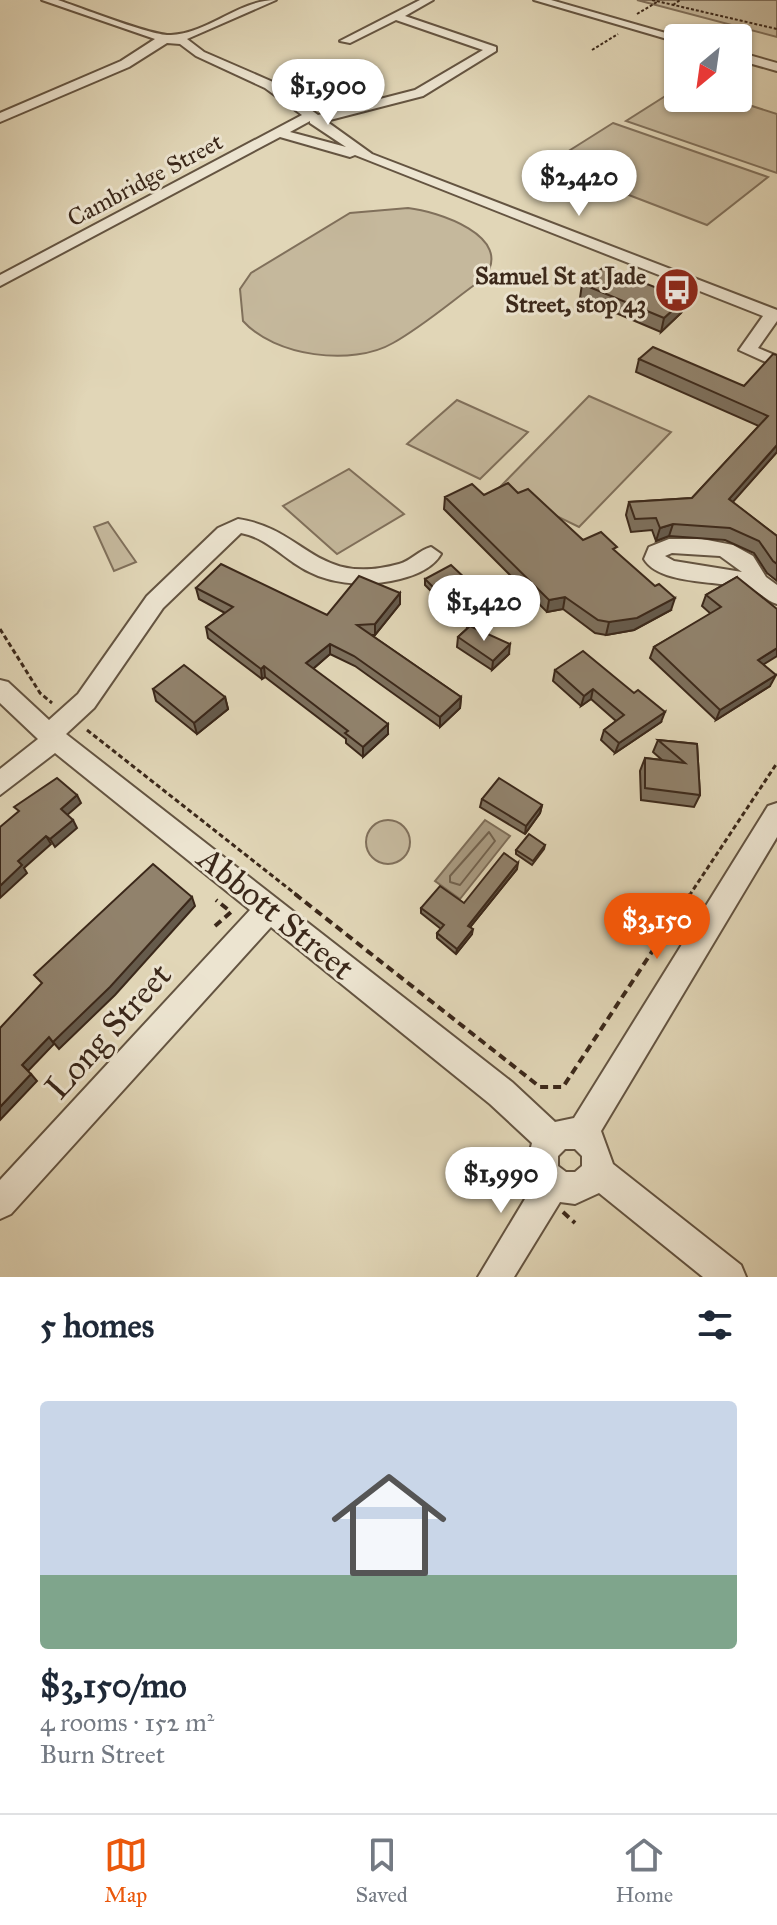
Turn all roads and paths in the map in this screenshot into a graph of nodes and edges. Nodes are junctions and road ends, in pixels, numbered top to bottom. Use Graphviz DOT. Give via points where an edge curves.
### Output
graph roads {
  1 [pos="47,0"];
  2 [pos="83,0"];
  3 [pos="271,0"];
  4 [pos="428,0"];
  5 [pos="539,0"];
  6 [pos="652,0"];
  7 [pos="680,0"];
  8 [pos="657,2"];
  9 [pos="673,5"];
  10 [pos="65,7"];
  11 [pos="395,16"];
  12 [pos="626,21"];
  13 [pos="617,27"];
  14 [pos="777,29"];
  15 [pos="197,33"];
  16 [pos="664,35"];
  17 [pos="168,39"];
  18 [pos="346,41"];
  19 [pos="186,45"];
  20 [pos="150,47"];
  21 [pos="592,50"];
  22 [pos="167,53"];
  23 [pos="752,60"];
  24 [pos="125,64"];
  25 [pos="227,67"];
  26 [pos="777,67"];
  27 [pos="0,99"];
  28 [pos="22,109"];
  29 [pos="0,118"];
  30 [pos="312,118"];
  31 [pos="281,133"];
  32 [pos="367,157"];
  33 [pos="0,281"];
  34 [pos="775,315"];
  35 [pos="777,362"];
  36 [pos="431,554"];
  37 [pos="758,582"];
  38 [pos="777,596"];
  39 [pos="0,629"];
  40 [pos="0,689"];
  41 [pos="58,731"];
  42 [pos="777,763"];
  43 [pos="0,784"];
  44 [pos="777,814"];
  45 [pos="216,900"];
  46 [pos="270,908"];
  47 [pos="215,926"];
  48 [pos="566,1137"];
  49 [pos="596,1170"];
  50 [pos="557,1196"];
  51 [pos="0,1203"];
  52 [pos="575,1223"];
  53 [pos="495,1277"];
  54 [pos="729,1277"];
  1 -- 10 [label="street"];
  2 -- 10 [label="street"];
  3 -- 15 [label="street"];
  4 -- 11 [label="street"];
  5 -- 16 [label="street"];
  6 -- 8 [label="path"];
  7 -- 9 [label="path"];
  8 -- 9 [label="path"];
  8 -- 12 [label="path"];
  9 -- 14 [label="path"];
  10 -- 17 [label="street"];
  10 -- 20 [label="street"];
  11 -- 18 [label="street"];
  11 -- 30 [label="street, Cambridge Street" via="492,49 419,93"];
  13 -- 21 [label="path" via="623,30"];
  15 -- 17 [label="street"];
  15 -- 19 [label="street"];
  17 -- 19 [label="street"];
  17 -- 20 [label="street"];
  19 -- 22 [label="street"];
  19 -- 25 [label="street"];
  20 -- 22 [label="street"];
  20 -- 24 [label="street"];
  22 -- 24 [label="street"];
  22 -- 25 [label="street"];
  23 -- 26 [label="street"];
  24 -- 28 [label="street"];
  25 -- 30 [label="street" via="269,85"];
  27 -- 28 [label="street"];
  28 -- 29 [label="street"];
  30 -- 31 [label="street, Cambridge Street"];
  30 -- 32 [label="street"];
  31 -- 32 [label="street"];
  31 -- 33 [label="street, Cambridge Street"];
  32 -- 34 [label="street"];
  34 -- 35 [label="street" via="747,350"];
  36 -- 41 [label="street" via="408,570 335,573 321,570 272,536 238,526 155,602"];
  37 -- 38 [label="street"];
  39 -- 41 [label="path"];
  40 -- 41 [label="street, Abbott Street"];
  41 -- 42 [label="path" via="540,1087 563,1087"];
  41 -- 43 [label="street"];
  41 -- 46 [label="street, Abbott Street"];
  44 -- 48 [label="street"];
  45 -- 47 [label="path" via="231,912"];
  46 -- 48 [label="street, Abbott Street" via="501,1093"];
  46 -- 51 [label="street, Long Street"];
  48 -- 49 [label="street" via="593,1151"];
  48 -- 50 [label="street" via="543,1155"];
  49 -- 50 [label="street" via="579,1189 562,1188"];
  49 -- 54 [label="street"];
  50 -- 52 [label="path"];
  50 -- 53 [label="street"];
}
